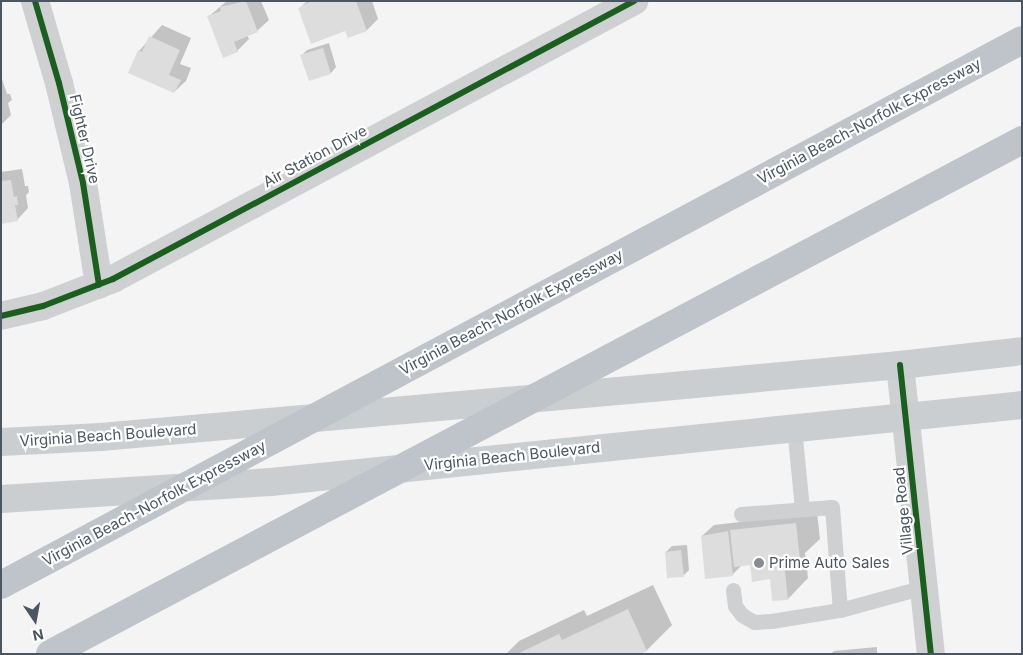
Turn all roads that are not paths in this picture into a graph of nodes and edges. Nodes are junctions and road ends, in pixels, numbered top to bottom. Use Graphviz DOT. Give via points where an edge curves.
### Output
graph roads {
  1 [pos="35,1"];
  2 [pos="634,1"];
  3 [pos="1022,40"];
  4 [pos="1022,140"];
  5 [pos="99,286"];
  6 [pos="1,316"];
  7 [pos="1022,351"];
  8 [pos="900,365"];
  9 [pos="1022,405"];
  10 [pos="905,416"];
  11 [pos="794,427"];
  12 [pos="1,442"];
  13 [pos="1,499"];
  14 [pos="802,509"];
  15 [pos="741,514"];
  16 [pos="1,585"];
  17 [pos="924,587"];
  18 [pos="733,590"];
  19 [pos="840,610"];
  20 [pos="50,654"];
  21 [pos="931,654"];
  1 -- 5 [label="street, Fighter Drive" via="83,183"];
  2 -- 5 [label="street, Air Station Drive"];
  3 -- 16 [label="highway, Virginia Beach-Norfolk Expressway"];
  4 -- 20 [label="highway"];
  5 -- 6 [label="street, Air Station Drive" via="43,306"];
  7 -- 8 [label="main road, Virginia Beach Boulevard"];
  8 -- 10 [label="street, Village Road"];
  8 -- 12 [label="main road, Virginia Beach Boulevard" via="101,437"];
  9 -- 10 [label="main road, Virginia Beach Boulevard"];
  10 -- 11 [label="main road, Virginia Beach Boulevard"];
  10 -- 17 [label="street, Village Road"];
  11 -- 13 [label="main road, Virginia Beach Boulevard" via="271,482"];
  11 -- 14 [label="lane"];
  14 -- 15 [label="lane"];
  14 -- 19 [label="lane" via="832,507"];
  17 -- 19 [label="lane"];
  17 -- 21 [label="street, Village Road"];
  18 -- 19 [label="lane" via="735,606 754,622"];
}
